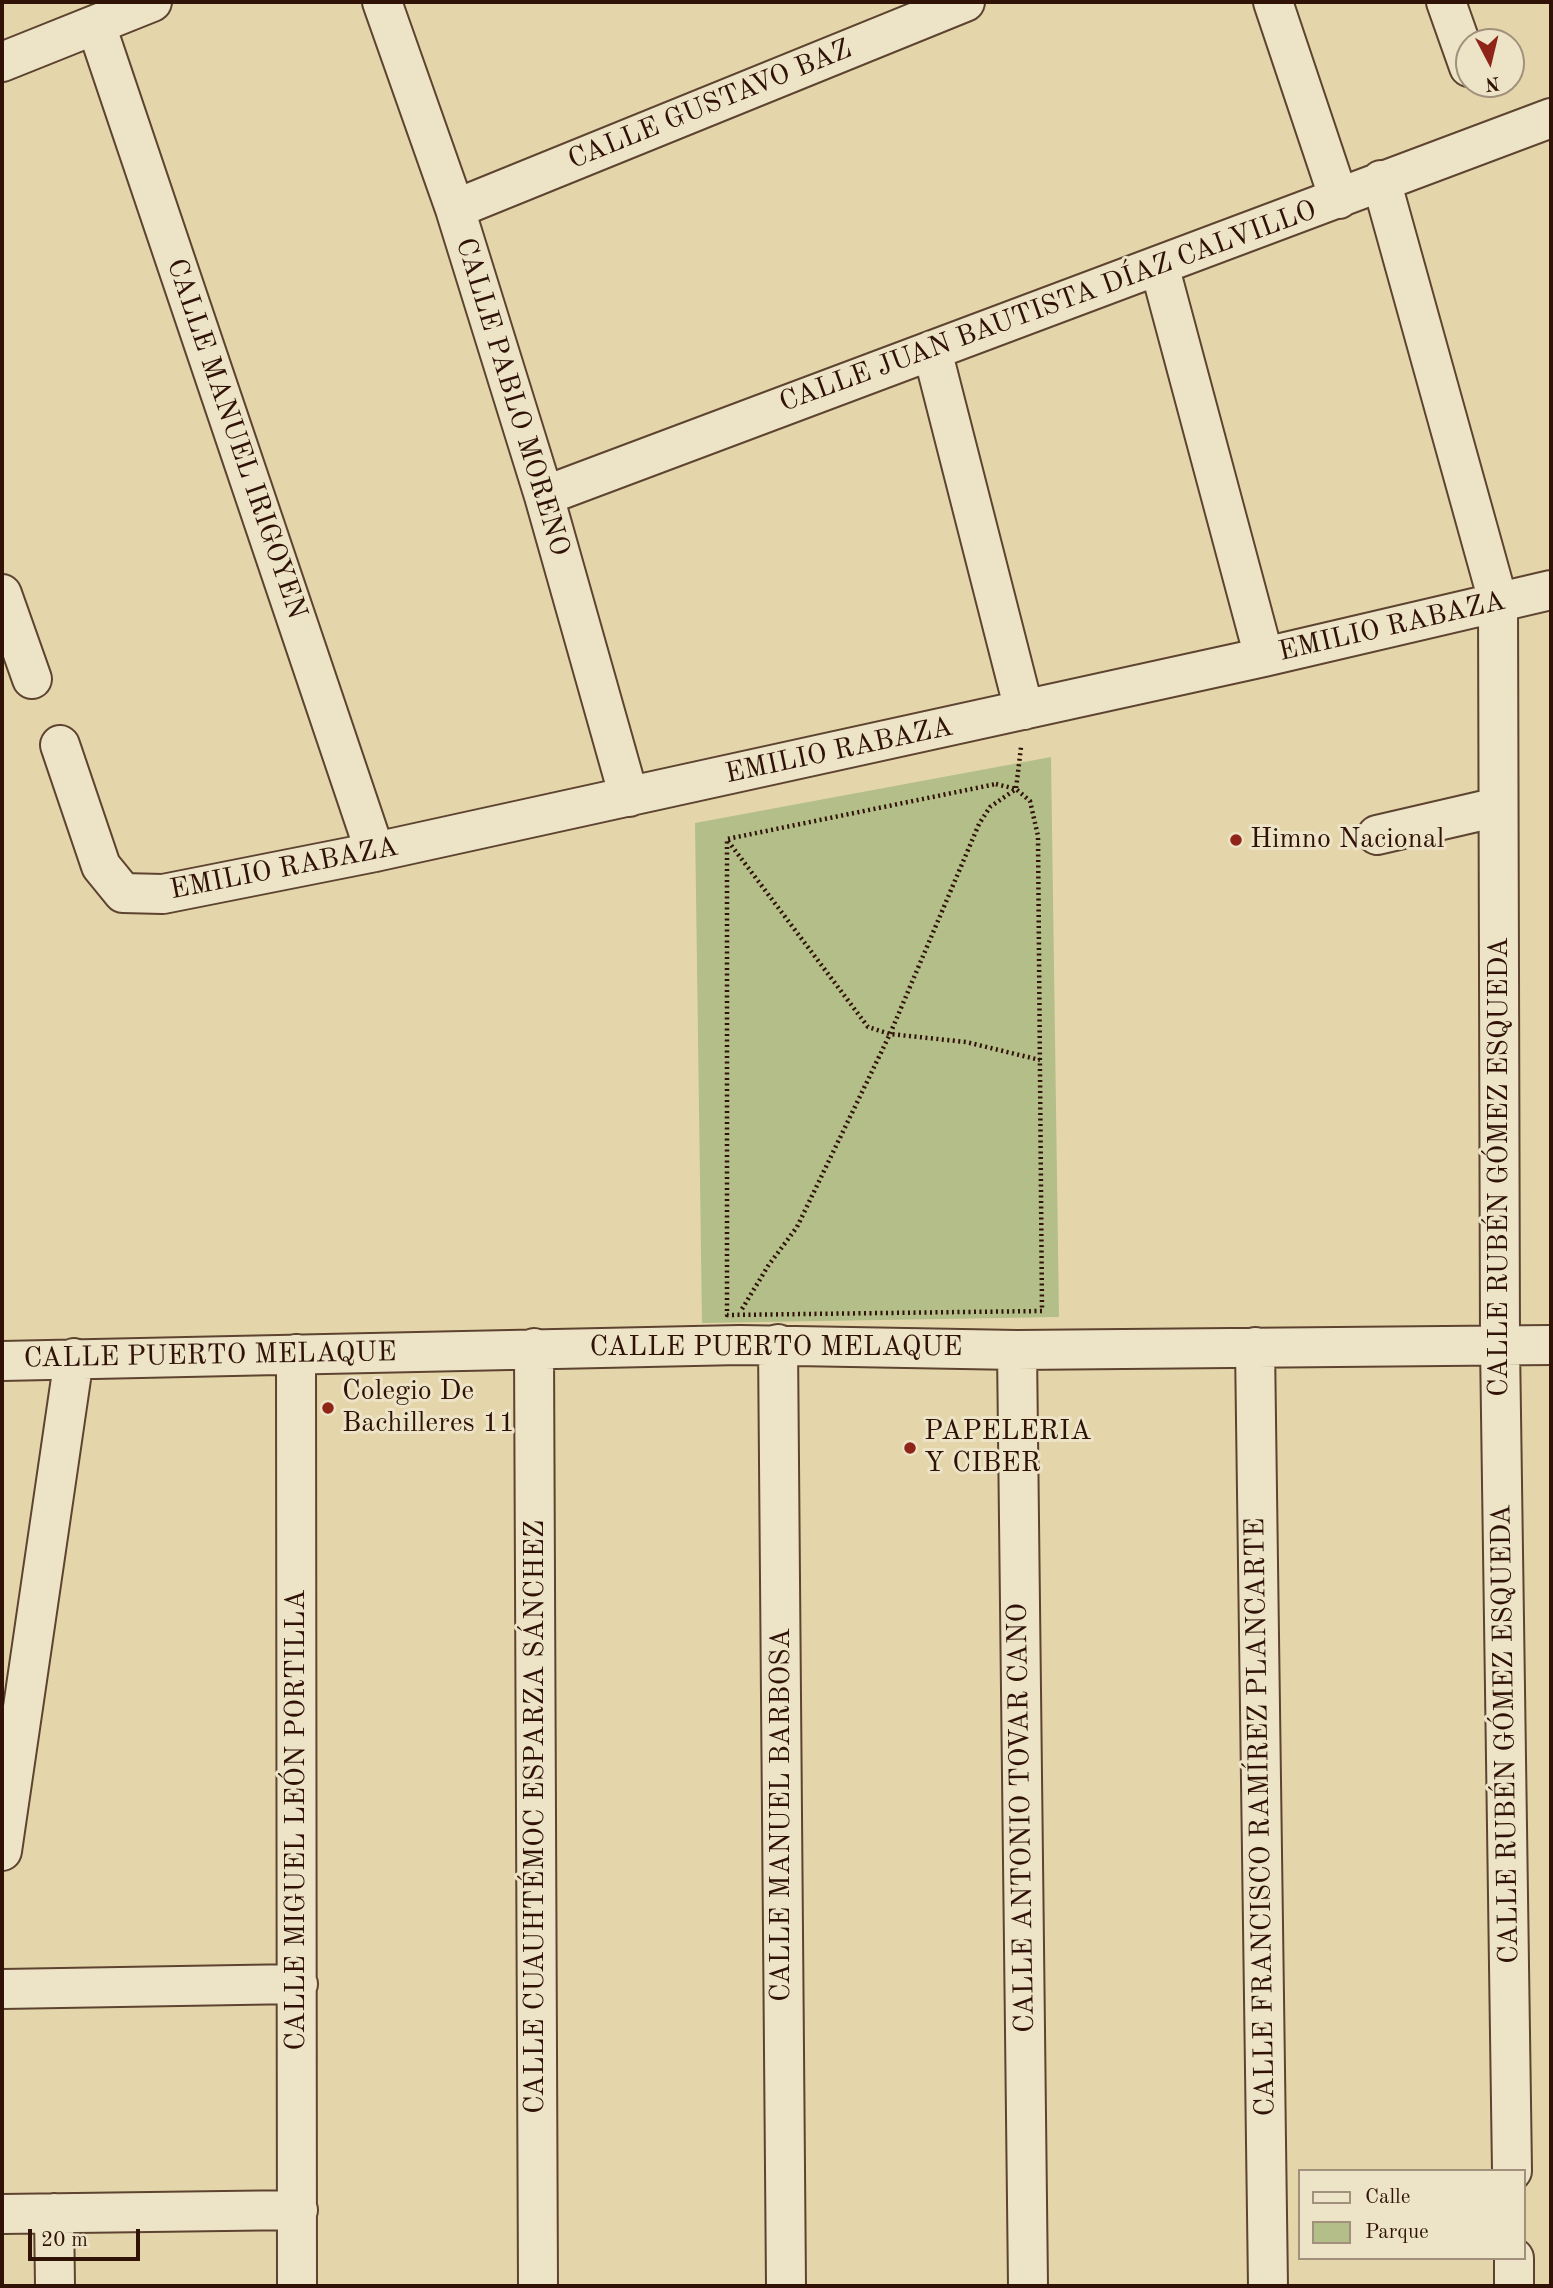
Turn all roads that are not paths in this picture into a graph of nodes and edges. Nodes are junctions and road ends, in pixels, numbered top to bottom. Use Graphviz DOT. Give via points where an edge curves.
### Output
graph roads {
  1 [pos="152,2"];
  2 [pos="382,2"];
  3 [pos="965,2"];
  4 [pos="1273,2"];
  5 [pos="1446,2"];
  6 [pos="96,25"];
  7 [pos="1455,28"];
  8 [pos="2,62"];
  9 [pos="1551,118"];
  10 [pos="1381,180"];
  11 [pos="1339,199"];
  12 [pos="455,209"];
  13 [pos="1159,265"];
  14 [pos="932,350"];
  15 [pos="544,496"];
  16 [pos="1551,590"];
  17 [pos="2,594"];
  18 [pos="1498,601"];
  19 [pos="1264,657"];
  20 [pos="32,679"];
  21 [pos="1024,710"];
  22 [pos="60,745"];
  23 [pos="629,797"];
  24 [pos="1499,807"];
  25 [pos="1377,835"];
  26 [pos="375,852"];
  27 [pos="778,1344"];
  28 [pos="1500,1345"];
  29 [pos="1551,1345"];
  30 [pos="534,1348"];
  31 [pos="1255,1348"];
  32 [pos="1017,1350"];
  33 [pos="296,1354"];
  34 [pos="74,1358"];
  35 [pos="2,1361"];
  36 [pos="2,1851"];
  37 [pos="298,1984"];
  38 [pos="2,1989"];
  39 [pos="1513,2169"];
  40 [pos="298,2210"];
  41 [pos="54,2213"];
  42 [pos="2,2214"];
  43 [pos="1514,2260"];
  44 [pos="55,2286"];
  45 [pos="297,2286"];
  46 [pos="538,2286"];
  47 [pos="786,2286"];
  48 [pos="1028,2286"];
  49 [pos="1268,2286"];
  50 [pos="1514,2286"];
  1 -- 6 [label="street"];
  2 -- 12 [label="street, CALLE PABLO MORENO"];
  3 -- 12 [label="street, CALLE GUSTAVO BAZ"];
  4 -- 11 [label="street"];
  5 -- 7 [label="street"];
  6 -- 8 [label="street"];
  6 -- 26 [label="street, CALLE MANUEL IRIGOYEN"];
  9 -- 10 [label="street, CALLE JUAN BAUTISTA DÍAZ CALVILLO"];
  10 -- 11 [label="street, CALLE JUAN BAUTISTA DÍAZ CALVILLO"];
  10 -- 18 [label="street, CALLE RUBÉN GÓMEZ ESQUEDA"];
  11 -- 13 [label="street, CALLE JUAN BAUTISTA DÍAZ CALVILLO"];
  12 -- 15 [label="street, CALLE PABLO MORENO"];
  13 -- 14 [label="street, CALLE JUAN BAUTISTA DÍAZ CALVILLO"];
  13 -- 19 [label="street"];
  14 -- 15 [label="street, CALLE JUAN BAUTISTA DÍAZ CALVILLO"];
  14 -- 21 [label="street"];
  15 -- 23 [label="street, CALLE PABLO MORENO"];
  16 -- 18 [label="street, EMILIO RABAZA"];
  17 -- 20 [label="street"];
  18 -- 19 [label="street, EMILIO RABAZA"];
  18 -- 24 [label="street, CALLE RUBÉN GÓMEZ ESQUEDA"];
  19 -- 21 [label="street, EMILIO RABAZA"];
  21 -- 23 [label="street, EMILIO RABAZA"];
  22 -- 26 [label="street, EMILIO RABAZA" via="101,866 123,893 163,894"];
  23 -- 26 [label="street, EMILIO RABAZA"];
  24 -- 25 [label="street"];
  24 -- 28 [label="street, CALLE RUBÉN GÓMEZ ESQUEDA"];
  27 -- 30 [label="street, CALLE PUERTO MELAQUE" via="741,1330"];
  27 -- 32 [label="street, CALLE PUERTO MELAQUE"];
  27 -- 47 [label="street, CALLE MANUEL BARBOSA"];
  28 -- 29 [label="street, CALLE PUERTO MELAQUE"];
  28 -- 31 [label="street, CALLE PUERTO MELAQUE"];
  28 -- 39 [label="street, CALLE RUBÉN GÓMEZ ESQUEDA"];
  30 -- 33 [label="street, CALLE PUERTO MELAQUE"];
  30 -- 46 [label="street, CALLE CUAUHTÉMOC ESPARZA SÁNCHEZ"];
  31 -- 32 [label="street, CALLE PUERTO MELAQUE"];
  31 -- 49 [label="street, CALLE FRANCISCO RAMÍREZ PLANCARTE"];
  32 -- 48 [label="street, CALLE ANTONIO TOVAR CANO"];
  33 -- 34 [label="street, CALLE PUERTO MELAQUE"];
  33 -- 37 [label="street, CALLE MIGUEL LEÓN PORTILLA"];
  34 -- 35 [label="street, CALLE PUERTO MELAQUE"];
  34 -- 36 [label="street"];
  37 -- 38 [label="street"];
  37 -- 40 [label="street, CALLE MIGUEL LEÓN PORTILLA"];
  40 -- 41 [label="street"];
  40 -- 45 [label="street, CALLE MIGUEL LEÓN PORTILLA"];
  41 -- 42 [label="street"];
  41 -- 44 [label="street"];
  43 -- 50 [label="street"];
}
